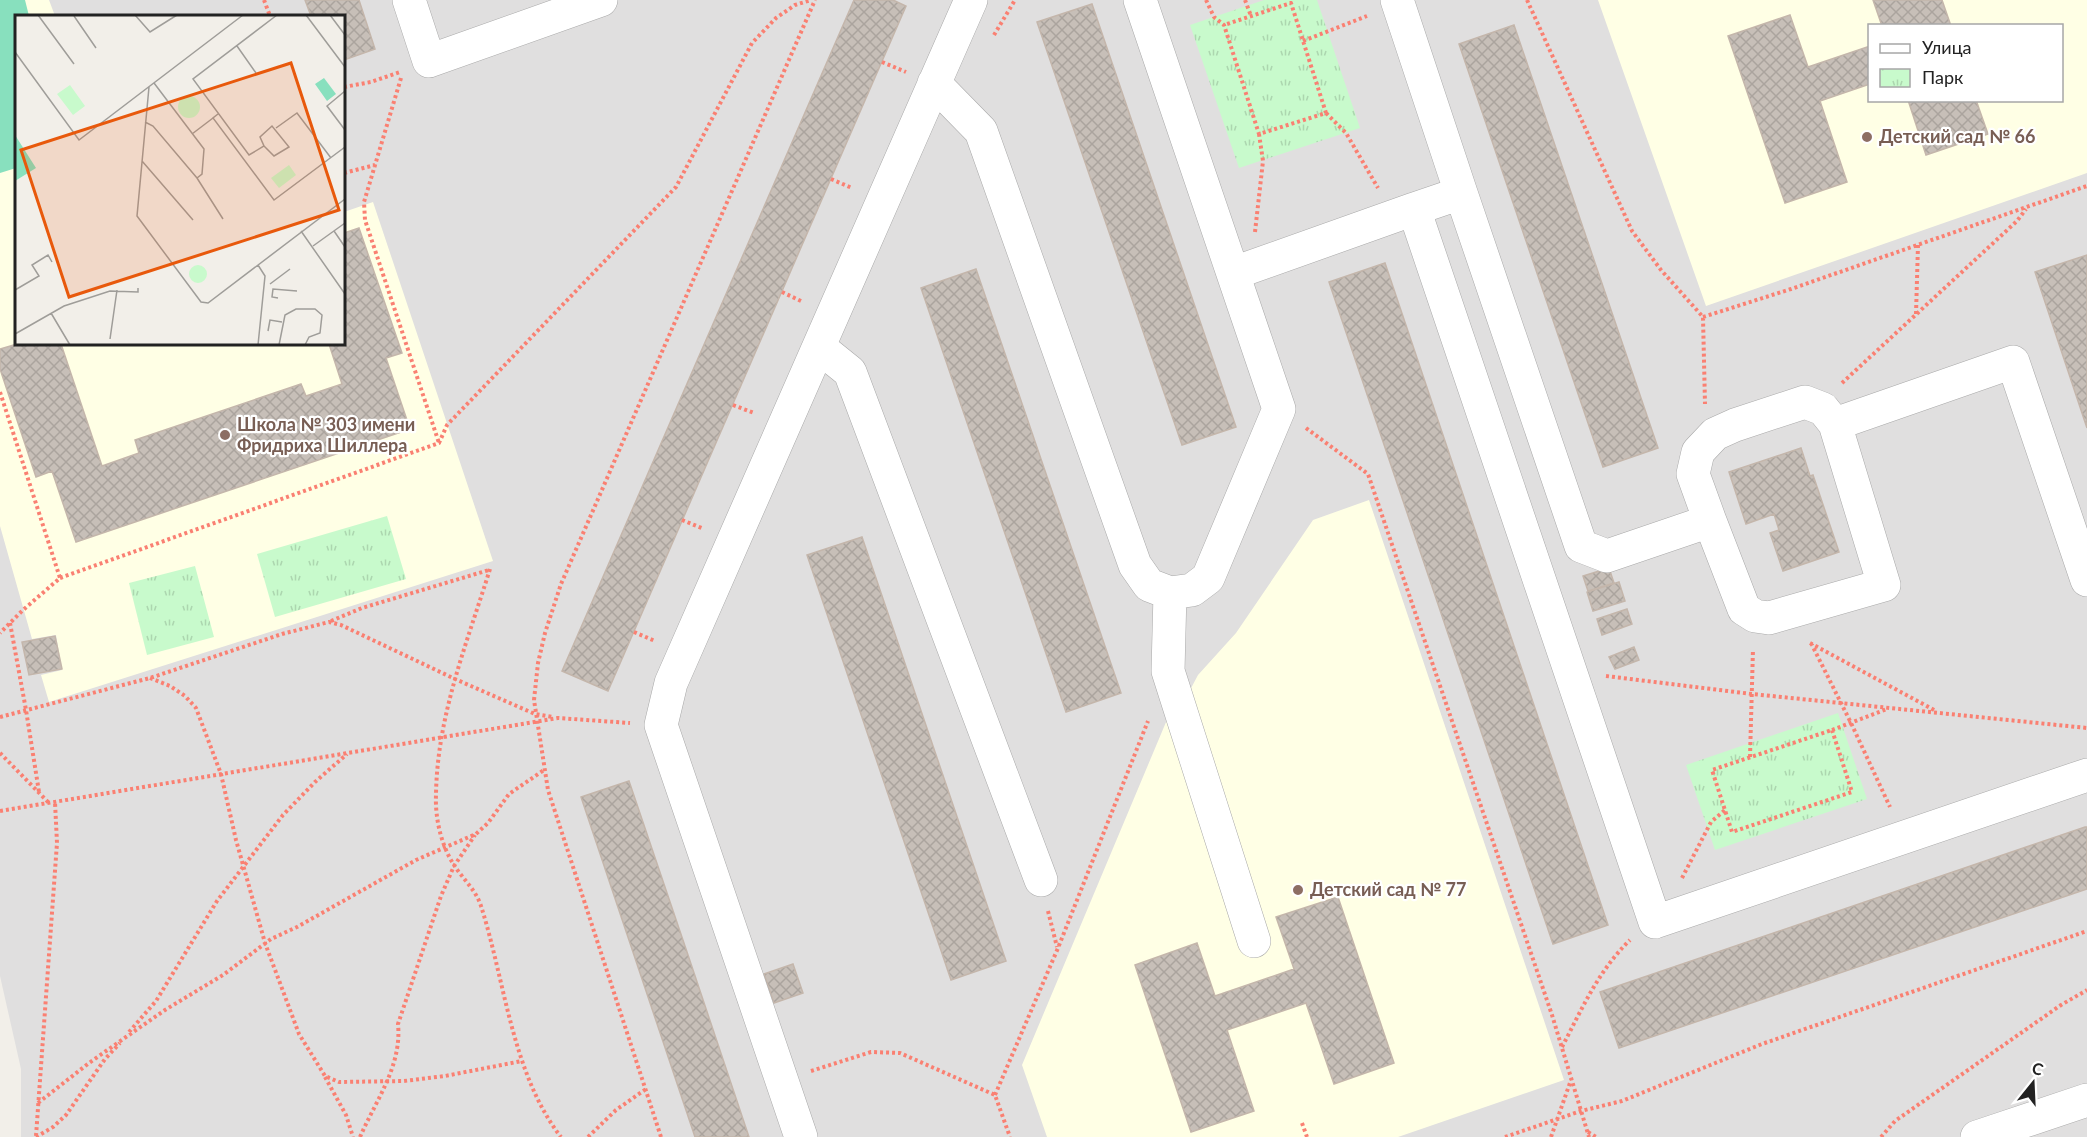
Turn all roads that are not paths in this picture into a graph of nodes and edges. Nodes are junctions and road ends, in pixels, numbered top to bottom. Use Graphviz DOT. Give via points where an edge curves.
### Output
graph roads {
  1 [pos="409,0"];
  2 [pos="601,0"];
  3 [pos="971,0"];
  4 [pos="1140,0"];
  5 [pos="1398,1"];
  6 [pos="934,83"];
  7 [pos="1461,193"];
  8 [pos="1404,212"];
  9 [pos="1243,270"];
  10 [pos="819,346"];
  11 [pos="1829,417"];
  12 [pos="1710,521"];
  13 [pos="1581,546"];
  14 [pos="1531,560"];
  15 [pos="2087,580"];
  16 [pos="1170,593"];
  17 [pos="2087,775"];
  18 [pos="1041,880"];
  19 [pos="1254,941"];
  20 [pos="2087,1100"];
  21 [pos="801,1137"];
  22 [pos="1977,1137"];
  1 -- 2 [label="lane" via="429,61"];
  3 -- 6 [label="lane"];
  4 -- 9 [label="lane"];
  5 -- 7 [label="lane"];
  6 -- 10 [label="lane"];
  6 -- 16 [label="lane" via="981,131 1135,565 1149,585"];
  7 -- 8 [label="lane"];
  7 -- 13 [label="lane"];
  8 -- 9 [label="lane"];
  8 -- 14 [label="lane"];
  9 -- 16 [label="lane" via="1280,409 1208,578 1192,590"];
  10 -- 18 [label="lane" via="850,372"];
  10 -- 21 [label="lane" via="671,683 661,725"];
  11 -- 12 [label="lane" via="1805,402 1715,434 1698,452 1693,474"];
  11 -- 12 [label="lane" via="1884,585 1762,617 1744,609"];
  11 -- 15 [label="lane" via="2013,362"];
  12 -- 13 [label="lane" via="1654,551 1607,556"];
  13 -- 14 [label="lane"];
  14 -- 17 [label="lane" via="1655,922"];
  16 -- 19 [label="lane" via="1168,672"];
  20 -- 22 [label="lane"];
}
